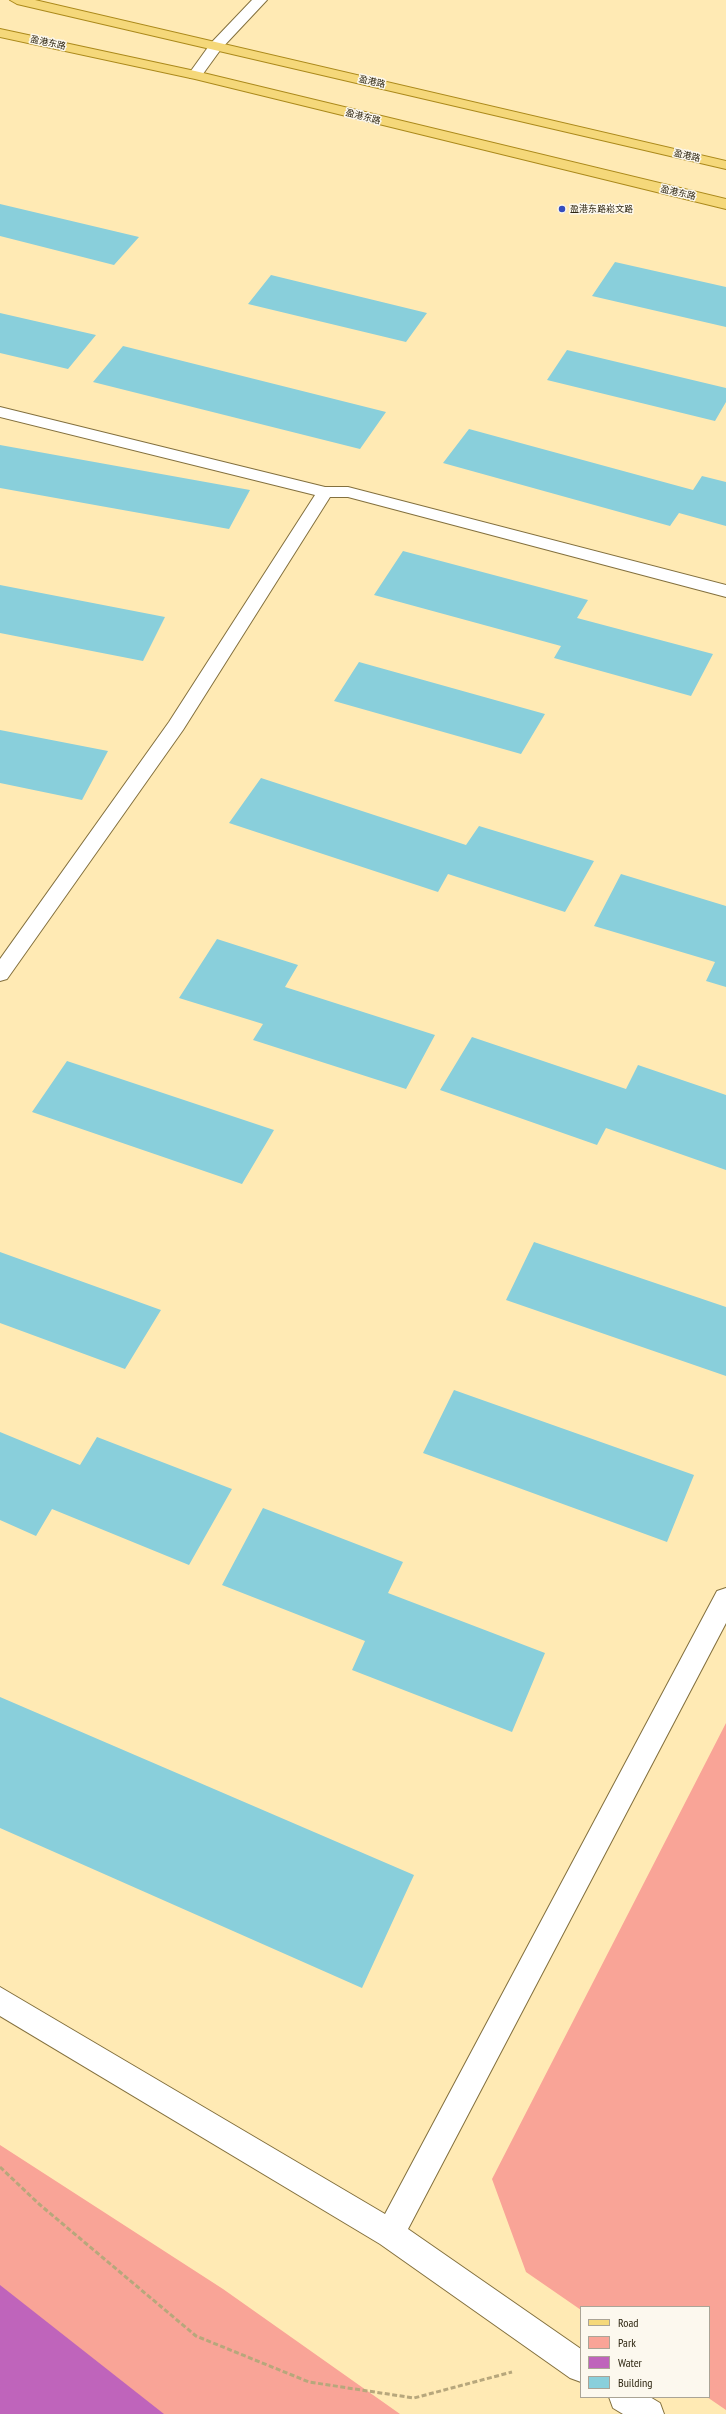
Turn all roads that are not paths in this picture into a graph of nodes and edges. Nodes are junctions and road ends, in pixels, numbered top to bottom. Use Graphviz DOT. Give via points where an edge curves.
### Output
graph roads {
  1 [pos="17,0"];
  2 [pos="260,0"];
  3 [pos="0,33"];
  4 [pos="216,46"];
  5 [pos="195,75"];
  6 [pos="726,164"];
  7 [pos="726,204"];
  8 [pos="0,412"];
  9 [pos="326,492"];
  10 [pos="726,591"];
  11 [pos="0,974"];
  12 [pos="726,1599"];
  13 [pos="0,2001"];
  14 [pos="390,2234"];
  15 [pos="574,2362"];
  16 [pos="625,2398"];
  17 [pos="649,2414"];
  1 -- 4 [label="main road, 盈港路"];
  2 -- 4 [label="street"];
  3 -- 5 [label="main road, 盈港东路"];
  4 -- 5 [label="street"];
  4 -- 6 [label="main road, 盈港路"];
  5 -- 7 [label="main road, 盈港东路"];
  8 -- 9 [label="street"];
  9 -- 10 [label="street" via="348,492"];
  9 -- 11 [label="street" via="176,726"];
  12 -- 14 [label="street"];
  13 -- 14 [label="street"];
  14 -- 15 [label="street"];
  16 -- 17 [label="street"];
}
